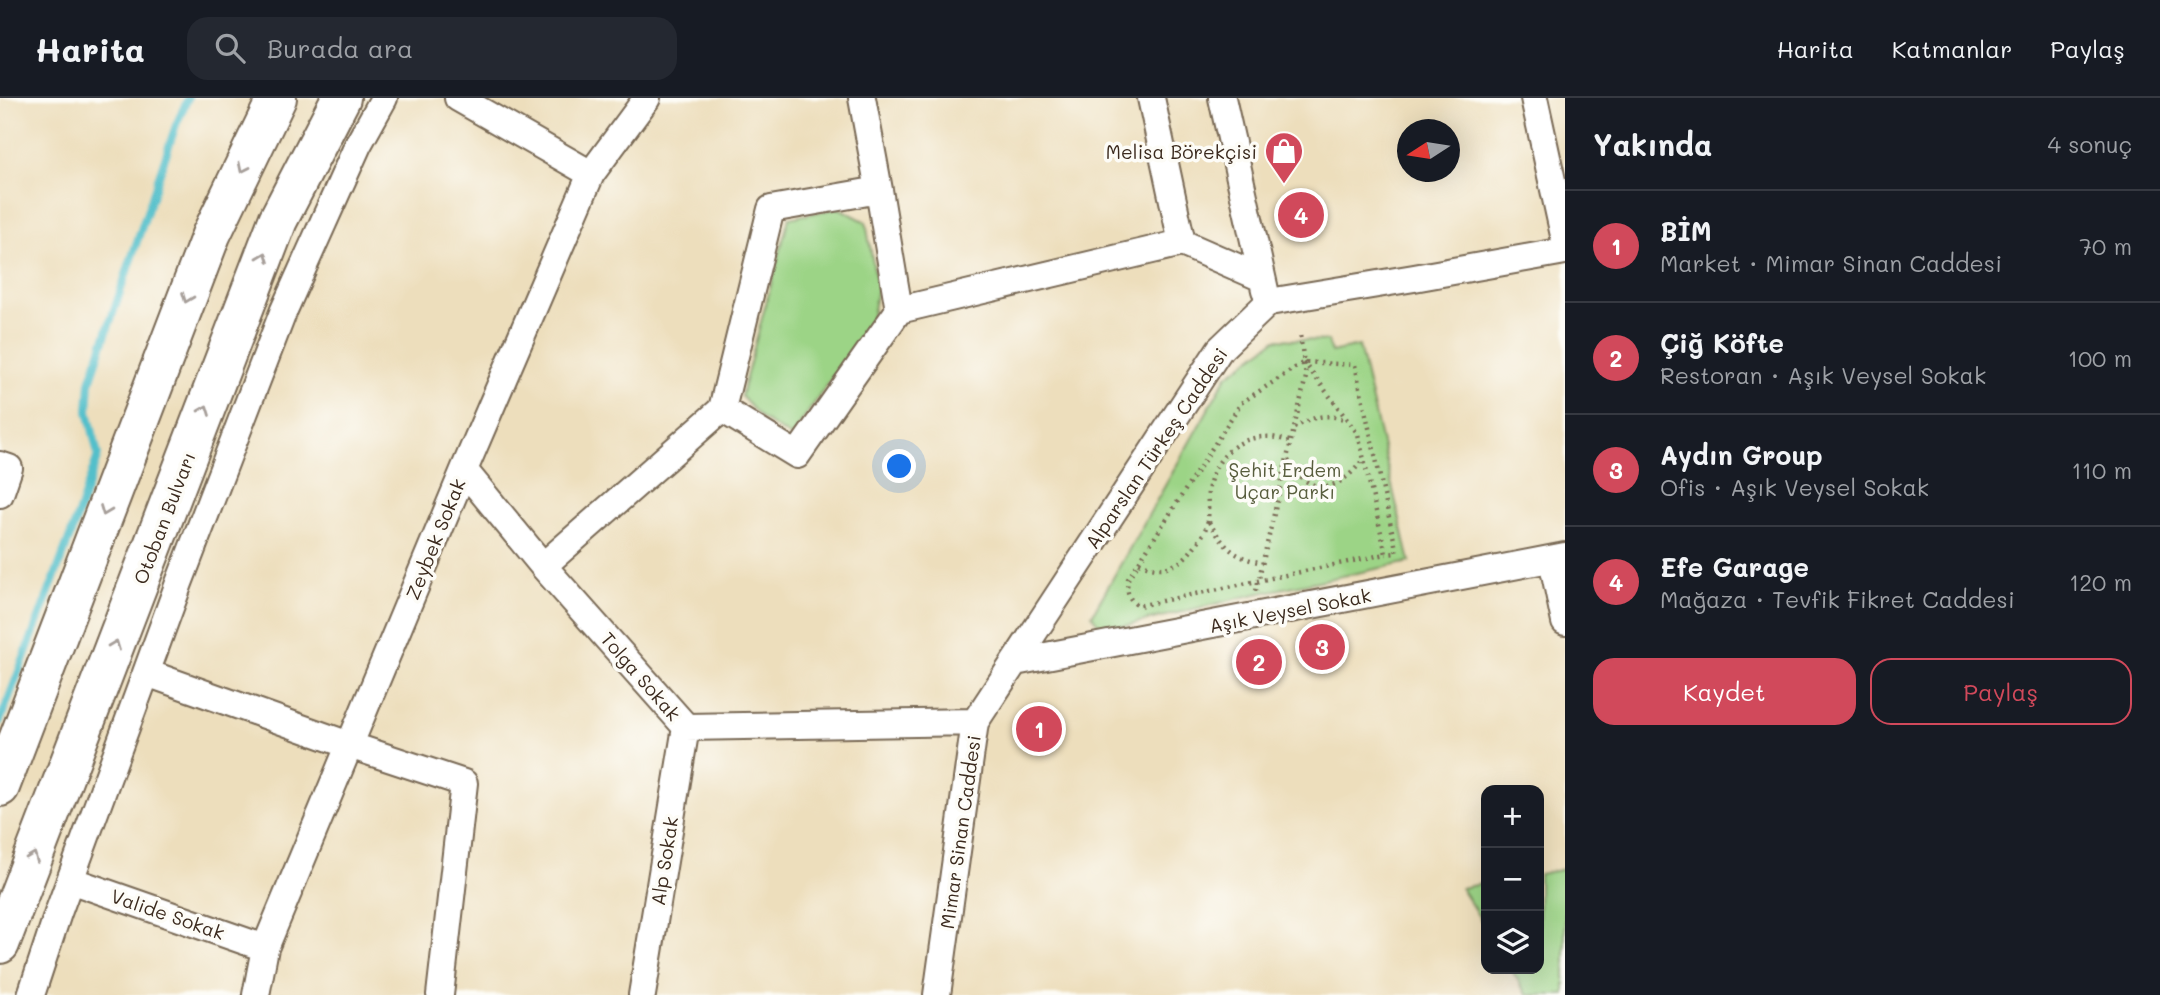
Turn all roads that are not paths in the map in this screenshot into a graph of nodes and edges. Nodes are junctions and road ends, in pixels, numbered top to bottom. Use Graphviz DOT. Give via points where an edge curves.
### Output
graph roads {
  1 [pos="277,98"];
  2 [pos="341,98"];
  3 [pos="384,98"];
  4 [pos="458,98"];
  5 [pos="647,98"];
  6 [pos="862,98"];
  7 [pos="1151,98"];
  8 [pos="1222,98"];
  9 [pos="1535,98"];
  10 [pos="591,174"];
  11 [pos="879,190"];
  12 [pos="1565,240"];
  13 [pos="1182,243"];
  14 [pos="1565,251"];
  15 [pos="1265,290"];
  16 [pos="899,310"];
  17 [pos="722,409"];
  18 [pos="0,465"];
  19 [pos="464,470"];
  20 [pos="0,494"];
  21 [pos="1559,557"];
  22 [pos="544,566"];
  23 [pos="1050,608"];
  24 [pos="1565,622"];
  25 [pos="1015,662"];
  26 [pos="147,673"];
  27 [pos="975,722"];
  28 [pos="686,727"];
  29 [pos="349,745"];
  30 [pos="0,787"];
  31 [pos="71,880"];
  32 [pos="0,944"];
  33 [pos="265,948"];
  34 [pos="31,995"];
  35 [pos="256,995"];
  36 [pos="440,995"];
  37 [pos="642,995"];
  38 [pos="937,995"];
  1 -- 30 [label="highway, one-way" via="211,235"];
  32 -- 2 [label="highway, Otoban Bulvarı, one-way" via="278,220"];
  3 -- 26 [label="street" via="284,310"];
  4 -- 10 [label="street"];
  5 -- 10 [label="street, Zeybek Sokak"];
  6 -- 11 [label="street"];
  7 -- 13 [label="street"];
  8 -- 15 [label="street"];
  9 -- 12 [label="street"];
  10 -- 19 [label="street, Zeybek Sokak"];
  11 -- 16 [label="street"];
  11 -- 17 [label="street" via="771,209"];
  13 -- 15 [label="street"];
  13 -- 16 [label="street"];
  14 -- 15 [label="street"];
  15 -- 23 [label="street, Alparslan Türkeş Caddesi" via="1220,349"];
  16 -- 17 [label="street" via="797,455"];
  17 -- 22 [label="street"];
  18 -- 20 [label="street" via="9,468"];
  19 -- 22 [label="street, Tolga Sokak"];
  19 -- 29 [label="street, Zeybek Sokak"];
  21 -- 24 [label="street"];
  21 -- 25 [label="street, Aşık Veysel Sokak"];
  22 -- 28 [label="street, Tolga Sokak"];
  23 -- 25 [label="street, Mimar Sinan Caddesi"];
  25 -- 27 [label="street, Mimar Sinan Caddesi"];
  26 -- 29 [label="street"];
  26 -- 31 [label="street"];
  27 -- 28 [label="street, Tolga Sokak"];
  27 -- 38 [label="street, Mimar Sinan Caddesi"];
  28 -- 37 [label="street, Alp Sokak"];
  29 -- 33 [label="street, Zeybek Sokak"];
  29 -- 36 [label="street" via="464,783"];
  31 -- 33 [label="street, Valide Sokak"];
  31 -- 34 [label="street"];
  33 -- 35 [label="street, Zeybek Sokak"];
}
